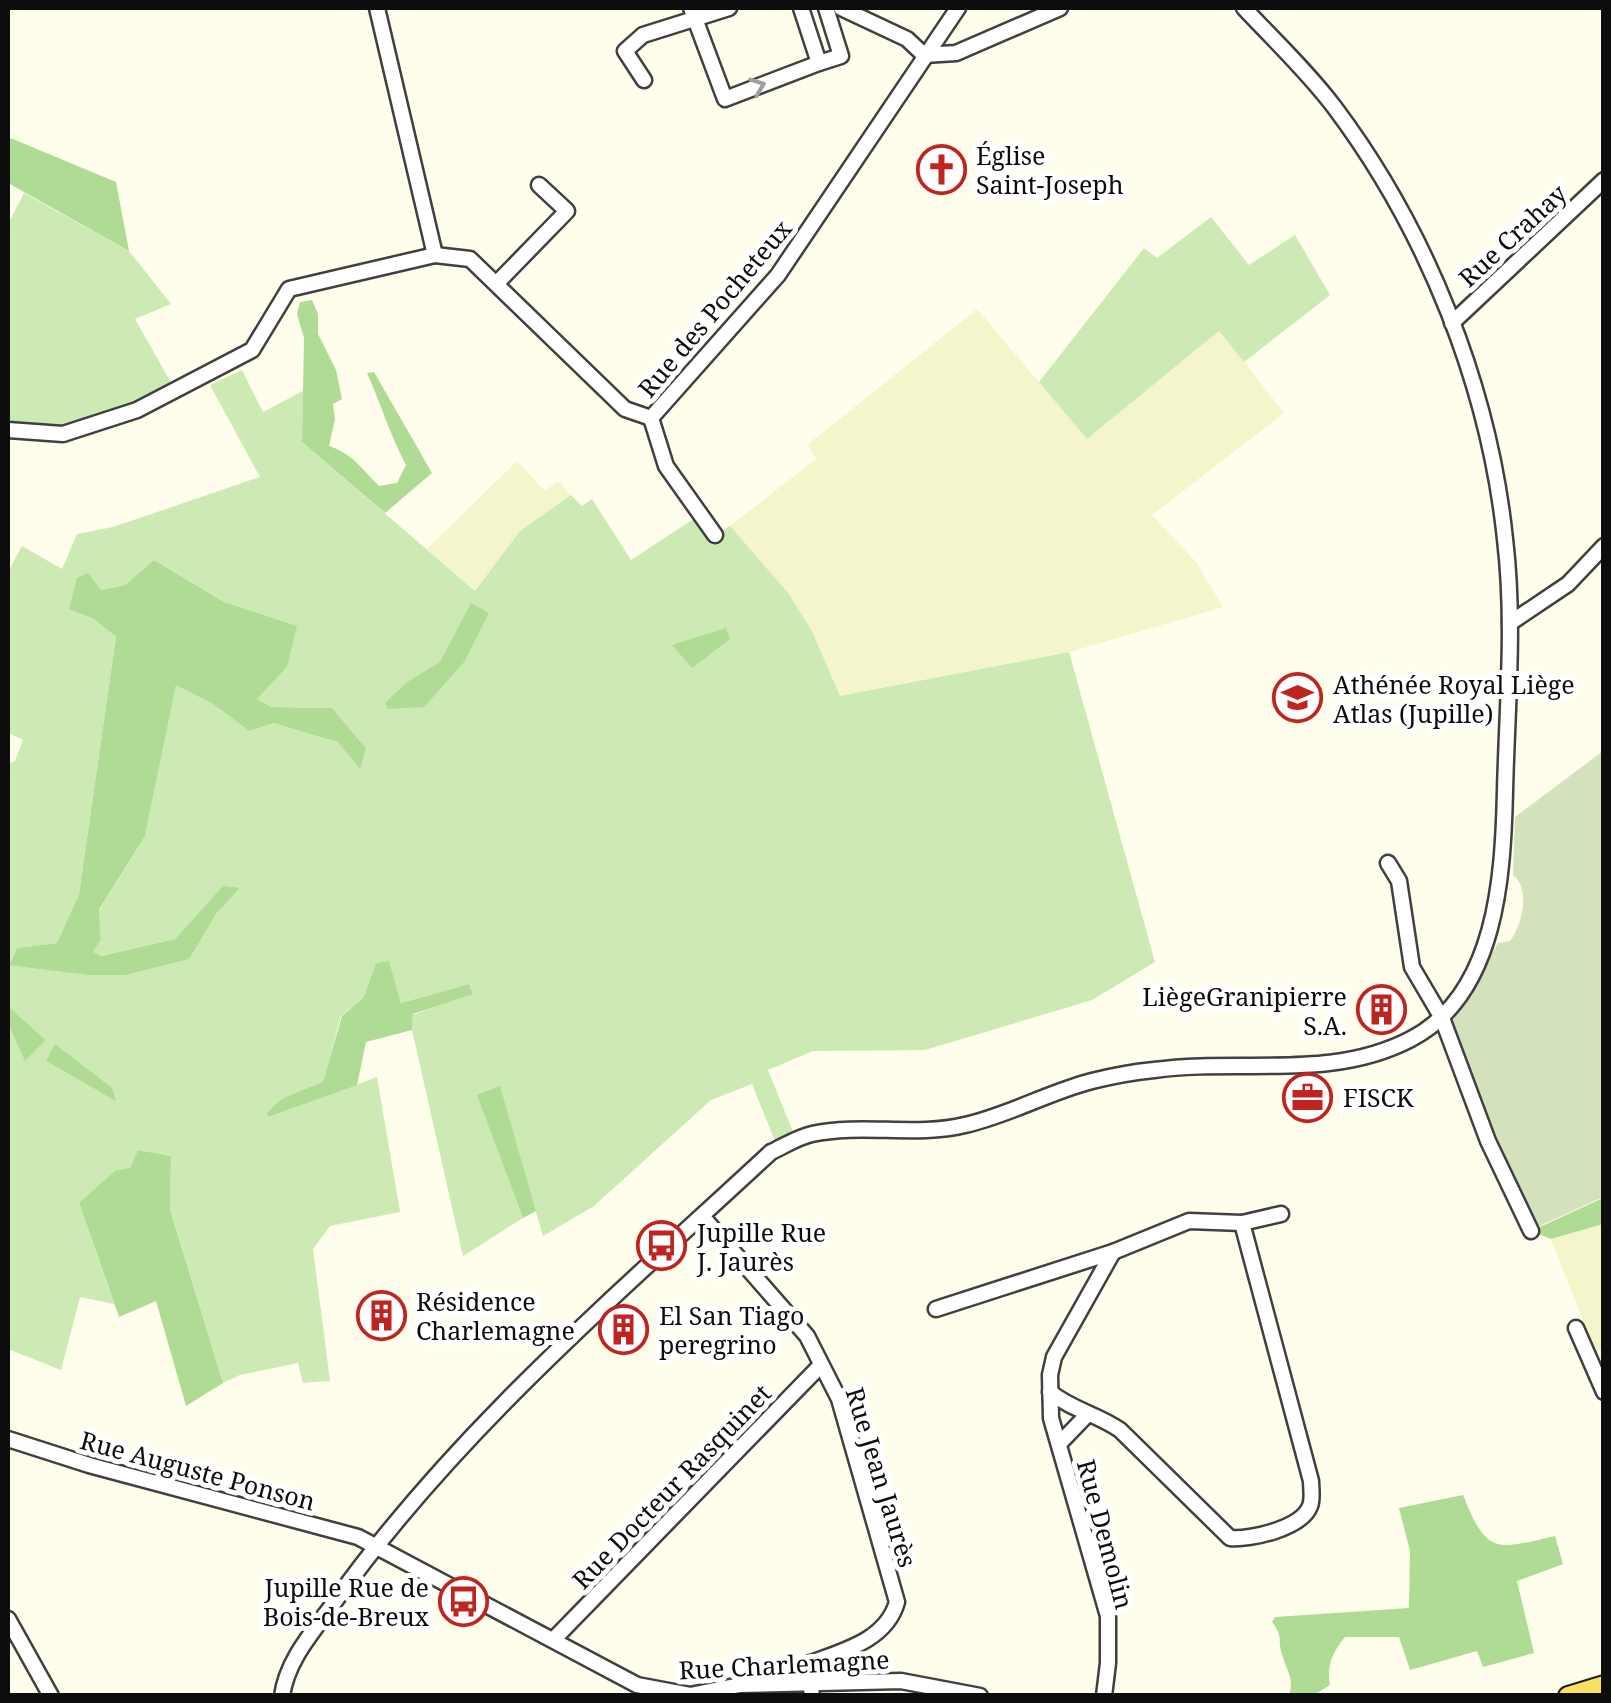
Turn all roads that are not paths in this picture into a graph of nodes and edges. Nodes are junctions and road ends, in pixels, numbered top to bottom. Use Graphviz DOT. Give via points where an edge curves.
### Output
graph roads {
  1 [pos="377,8"];
  2 [pos="730,8"];
  3 [pos="801,8"];
  4 [pos="826,8"];
  5 [pos="842,8"];
  6 [pos="958,8"];
  7 [pos="1060,8"];
  8 [pos="1244,8"];
  9 [pos="693,13"];
  10 [pos="924,55"];
  11 [pos="819,63"];
  12 [pos="644,80"];
  13 [pos="1604,180"];
  14 [pos="539,185"];
  15 [pos="435,255"];
  16 [pos="497,283"];
  17 [pos="1452,323"];
  18 [pos="651,418"];
  19 [pos="8,430"];
  20 [pos="715,535"];
  21 [pos="1604,546"];
  22 [pos="1510,623"];
  23 [pos="1388,864"];
  24 [pos="1442,1018"];
  25 [pos="1281,1214"];
  26 [pos="702,1216"];
  27 [pos="1242,1223"];
  28 [pos="1530,1231"];
  29 [pos="1112,1252"];
  30 [pos="1066,1267"];
  31 [pos="1084,1301"];
  32 [pos="936,1309"];
  33 [pos="1576,1328"];
  34 [pos="821,1365"];
  35 [pos="1050,1392"];
  36 [pos="1604,1392"];
  37 [pos="1087,1415"];
  38 [pos="8,1439"];
  39 [pos="1059,1444"];
  40 [pos="376,1544"];
  41 [pos="8,1619"];
  42 [pos="554,1639"];
  43 [pos="1604,1685"];
  44 [pos="812,1689"];
  45 [pos="654,1693"];
  46 [pos="52,1696"];
  47 [pos="282,1696"];
  48 [pos="980,1696"];
  49 [pos="1104,1696"];
  50 [pos="1568,1696"];
  1 -- 15 [label="street"];
  2 -- 9 [label="street"];
  3 -- 11 [label="street"];
  4 -- 11 [label="street" via="841,56"];
  5 -- 10 [label="street" via="908,39"];
  6 -- 10 [label="street, Rue des Pocheteux"];
  7 -- 10 [label="street" via="956,52"];
  8 -- 17 [label="street" via="1332,104 1365,151"];
  9 -- 11 [label="street, one-way" via="725,98"];
  9 -- 12 [label="street" via="642,34 625,51"];
  10 -- 18 [label="street, Rue des Pocheteux" via="778,276"];
  13 -- 17 [label="street, Rue Crahay"];
  14 -- 16 [label="street" via="567,211"];
  15 -- 16 [label="street, Rue des Pocheteux" via="470,259"];
  15 -- 19 [label="street, Rue des Pocheteux" via="289,289 252,350 136,410 63,434"];
  16 -- 18 [label="street, Rue des Pocheteux" via="625,409"];
  17 -- 22 [label="street" via="1492,460"];
  18 -- 20 [label="street" via="666,466"];
  21 -- 22 [label="street" via="1568,584"];
  22 -- 24 [label="street" via="1497,908 1479,960"];
  23 -- 24 [label="street" via="1398,880 1412,966"];
  24 -- 26 [label="street" via="1363,1060 1154,1070 1090,1081 962,1126 809,1134 771,1152"];
  24 -- 28 [label="street"];
  25 -- 27 [label="street"];
  26 -- 34 [label="street, Rue Jean Jaurès" via="806,1336"];
  26 -- 40 [label="street" via="475,1431"];
  27 -- 29 [label="street" via="1190,1220"];
  27 -- 37 [label="street" via="1311,1481 1311,1505 1300,1520 1248,1540 1230,1538 1120,1430"];
  29 -- 30 [label="street"];
  29 -- 31 [label="street"];
  30 -- 31 [label="street" via="1078,1275"];
  30 -- 32 [label="street"];
  31 -- 35 [label="street" via="1054,1356"];
  33 -- 36 [label="street"];
  34 -- 42 [label="street, Rue Docteur Rasquinet"];
  34 -- 44 [label="street, Rue Jean Jaurès" via="839,1399 896,1602 892,1619 868,1640 808,1664"];
  35 -- 37 [label="street"];
  35 -- 39 [label="street, Rue Demolin"];
  37 -- 39 [label="street, Rue Demolin"];
  38 -- 40 [label="street, Rue Auguste Ponson"];
  39 -- 49 [label="street, Rue Demolin" via="1108,1616"];
  40 -- 42 [label="street, Rue Auguste Ponson"];
  40 -- 47 [label="street" via="292,1662"];
  41 -- 46 [label="street"];
  42 -- 45 [label="street, Rue Auguste Ponson"];
  43 -- 50 [label="main road"];
  44 -- 45 [label="street, Rue Charlemagne" via="740,1685 690,1695"];
  44 -- 48 [label="street, Rue Charlemagne" via="901,1681"];
}
